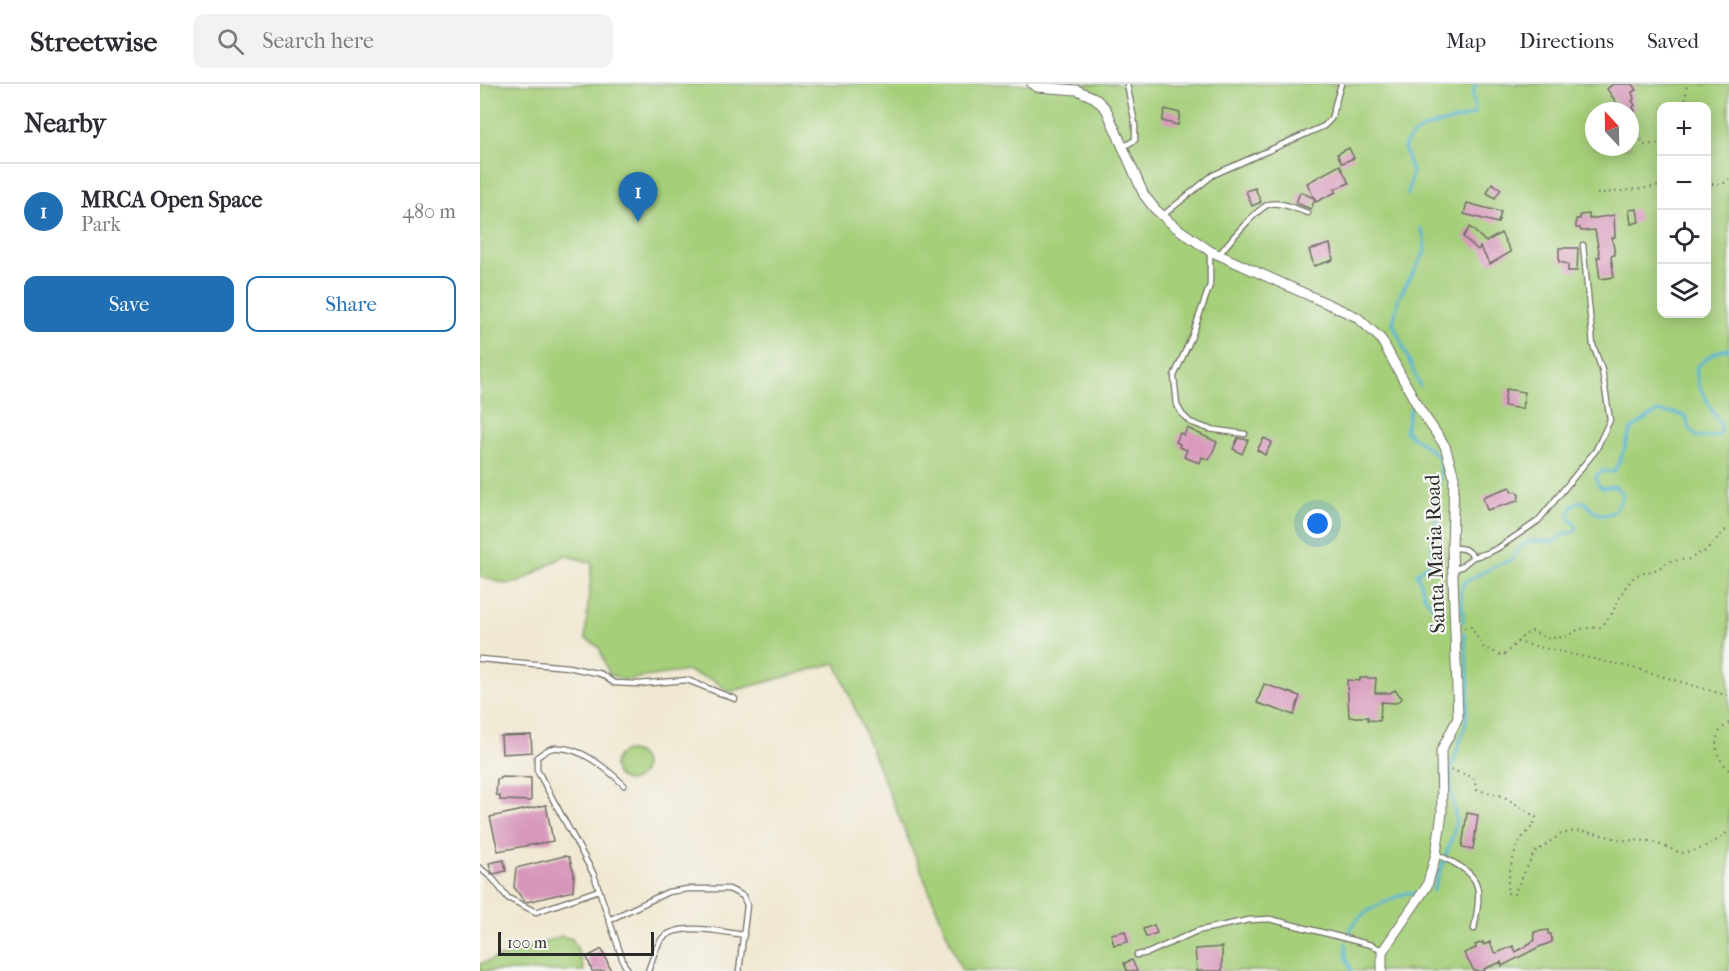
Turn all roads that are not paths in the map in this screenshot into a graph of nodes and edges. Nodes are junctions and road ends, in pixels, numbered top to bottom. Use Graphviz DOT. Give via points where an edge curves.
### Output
graph roads {
  1 [pos="1032,84"];
  2 [pos="1127,84"];
  3 [pos="1341,84"];
  4 [pos="1123,147"];
  5 [pos="1308,213"];
  6 [pos="1162,216"];
  7 [pos="1583,245"];
  8 [pos="1215,253"];
  9 [pos="1245,434"];
  10 [pos="1452,548"];
  11 [pos="1473,557"];
  12 [pos="1453,570"];
  13 [pos="480,659"];
  14 [pos="735,699"];
  15 [pos="624,784"];
  16 [pos="1438,855"];
  17 [pos="480,868"];
  18 [pos="599,890"];
  19 [pos="609,920"];
  20 [pos="1474,929"];
  21 [pos="744,935"];
  22 [pos="1383,950"];
  23 [pos="1137,955"];
  24 [pos="629,971"];
  25 [pos="648,971"];
  26 [pos="739,971"];
  27 [pos="1382,971"];
  1 -- 4 [label="street, Santa Maria Road" via="1077,90 1095,98 1107,110"];
  2 -- 4 [label="lane" via="1136,140"];
  3 -- 6 [label="lane" via="1331,119 1324,126 1213,175"];
  4 -- 6 [label="street, Santa Maria Road" via="1144,195"];
  5 -- 8 [label="lane" via="1268,205"];
  6 -- 8 [label="street, Santa Maria Road"];
  7 -- 11 [label="lane" via="1593,345 1602,370 1610,420 1596,450 1538,521 1488,553"];
  8 -- 9 [label="lane" via="1210,285 1174,376 1177,405 1190,422"];
  8 -- 10 [label="street, Santa Maria Road" via="1357,317 1382,339 1419,408 1445,446 1454,477"];
  10 -- 11 [label="lane" via="1469,551"];
  10 -- 12 [label="street, Santa Maria Road"];
  11 -- 12 [label="lane"];
  12 -- 16 [label="street, Santa Maria Road" via="1458,718 1441,751"];
  13 -- 14 [label="lane" via="568,667 601,674 614,683 687,680"];
  15 -- 18 [label="lane" via="606,767 570,750 551,748 537,757 537,770"];
  16 -- 20 [label="lane" via="1466,869 1479,889"];
  16 -- 22 [label="street, Santa Maria Road" via="1427,886"];
  17 -- 18 [label="lane" via="508,898 536,912"];
  18 -- 19 [label="lane"];
  19 -- 21 [label="lane" via="668,892 729,889 743,896 747,905"];
  19 -- 24 [label="lane"];
  21 -- 25 [label="lane" via="680,929 660,941"];
  21 -- 26 [label="lane"];
  22 -- 23 [label="lane" via="1270,919 1197,931"];
  22 -- 27 [label="street"];
}
